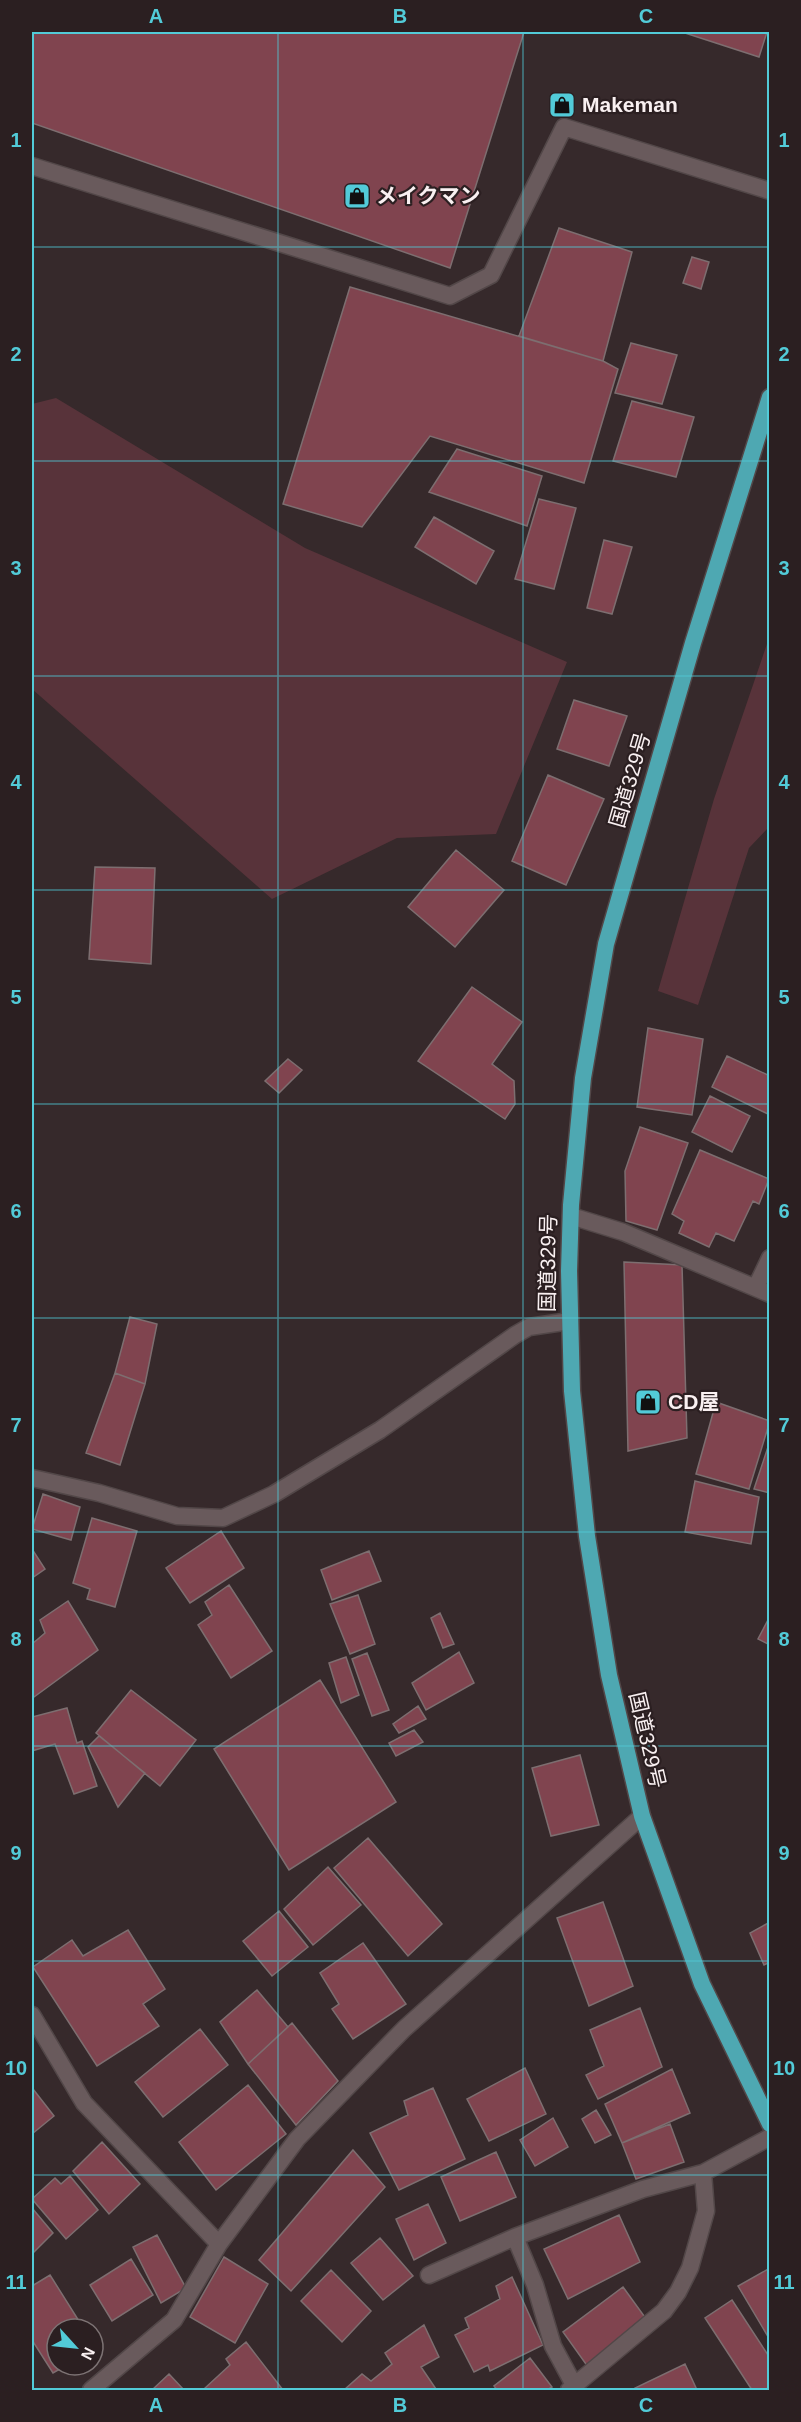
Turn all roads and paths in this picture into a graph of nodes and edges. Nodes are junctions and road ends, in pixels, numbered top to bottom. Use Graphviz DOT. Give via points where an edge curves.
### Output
graph roads {
  1 [pos="32,166"];
  2 [pos="770,191"];
  3 [pos="770,396"];
  4 [pos="571,1216"];
  5 [pos="770,1258"];
  6 [pos="763,1291"];
  7 [pos="570,1321"];
  8 [pos="32,1478"];
  9 [pos="642,1816"];
  10 [pos="32,2014"];
  11 [pos="770,2124"];
  12 [pos="770,2137"];
  13 [pos="703,2173"];
  14 [pos="515,2237"];
  15 [pos="219,2244"];
  16 [pos="429,2275"];
  17 [pos="571,2388"];
  18 [pos="92,2391"];
  1 -- 2 [label="street" via="450,296 491,275 564,127"];
  3 -- 4 [label="highway, 国道329号" via="606,944 583,1078"];
  4 -- 6 [label="street" via="623,1232"];
  4 -- 7 [label="highway, 国道329号"];
  5 -- 6 [label="street"];
  7 -- 8 [label="street" via="529,1327 380,1430 274,1494 223,1518 177,1515"];
  7 -- 9 [label="highway, 国道329号" via="572,1391 587,1536 609,1675"];
  9 -- 11 [label="highway, 国道329号" via="702,1984"];
  9 -- 15 [label="street" via="404,2029 297,2139"];
  10 -- 15 [label="street" via="84,2103"];
  12 -- 13 [label="street"];
  13 -- 14 [label="street" via="643,2189"];
  13 -- 17 [label="street" via="706,2211 690,2268 678,2292 657,2318"];
  14 -- 16 [label="street"];
  14 -- 17 [label="street"];
  15 -- 18 [label="street" via="174,2320"];
}
